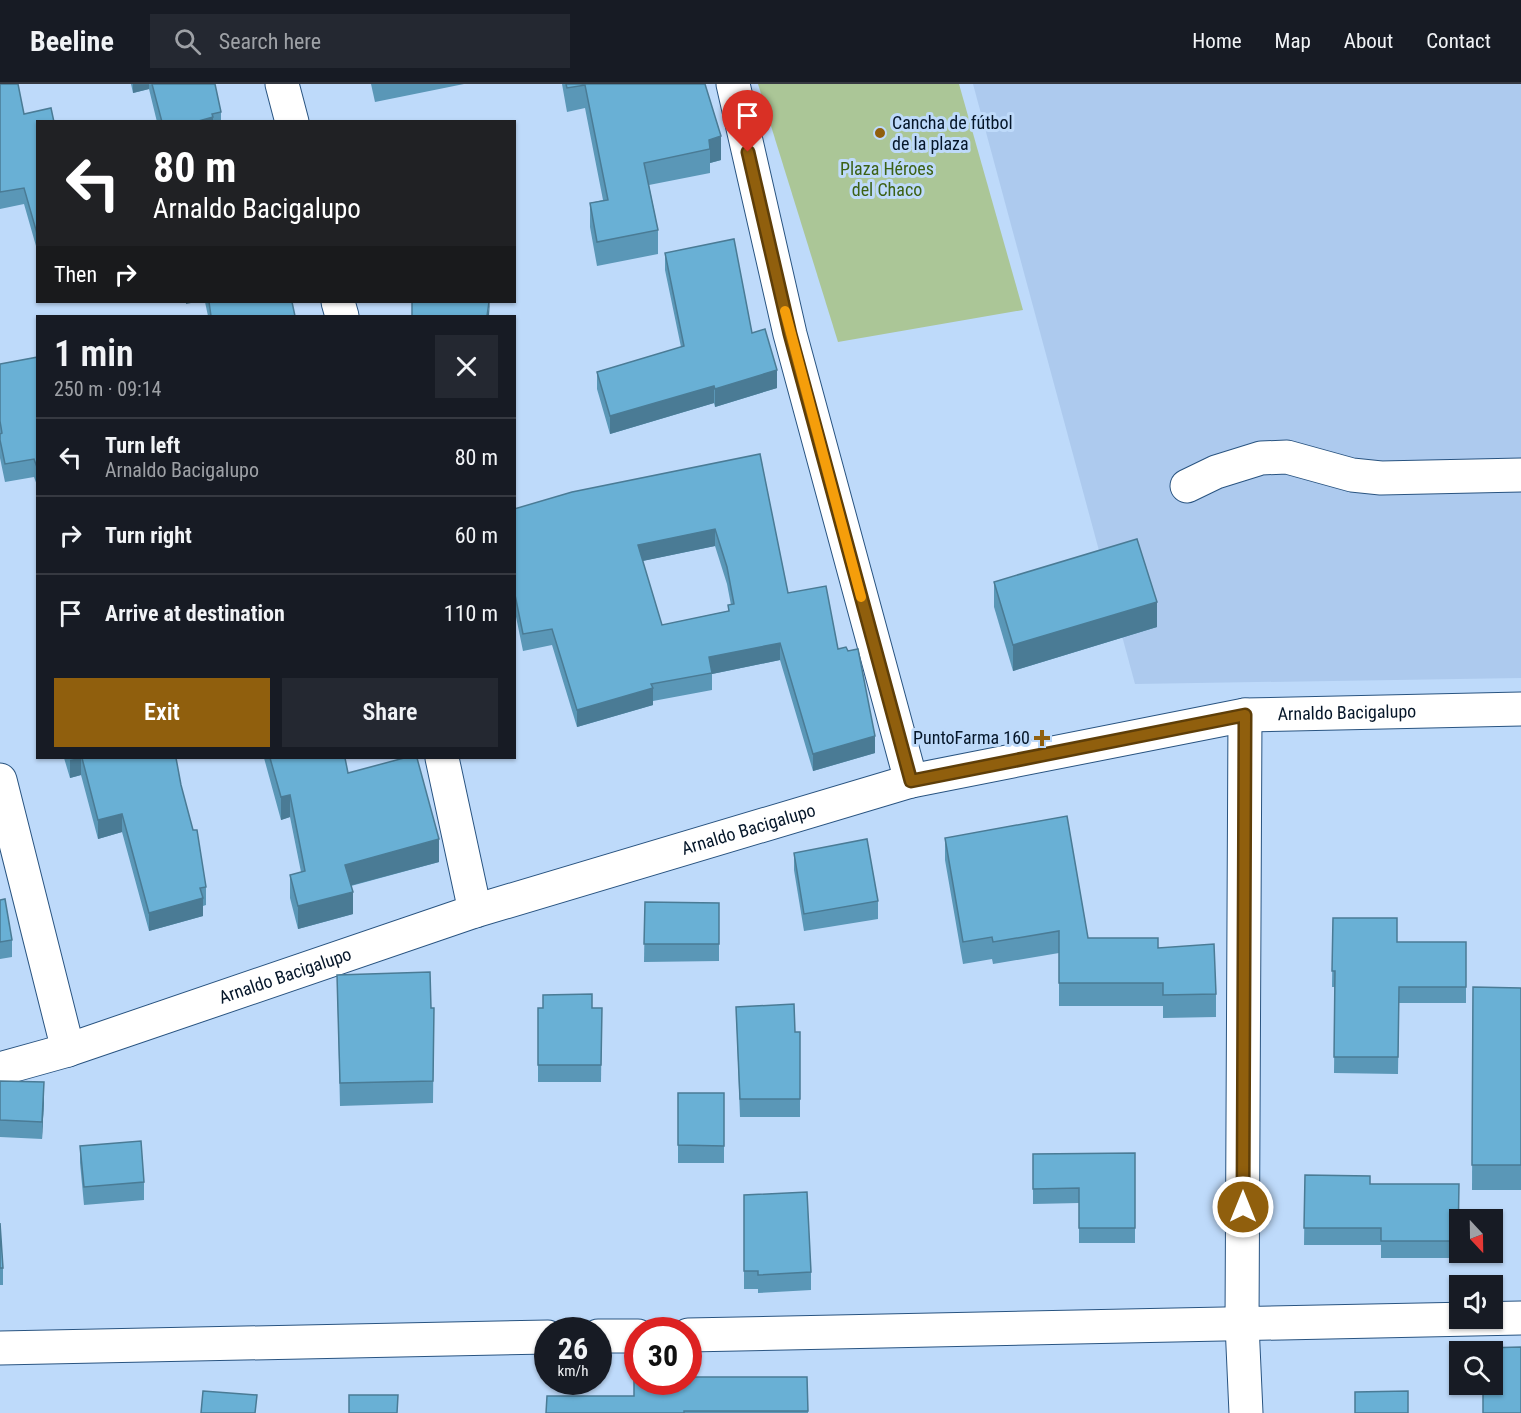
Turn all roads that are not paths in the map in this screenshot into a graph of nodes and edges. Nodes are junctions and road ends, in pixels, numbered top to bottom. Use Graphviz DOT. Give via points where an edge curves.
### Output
graph roads {
  1 [pos="282,84"];
  2 [pos="733,84"];
  3 [pos="291,120"];
  4 [pos="1521,475"];
  5 [pos="1187,486"];
  6 [pos="1521,709"];
  7 [pos="1245,715"];
  8 [pos="442,759"];
  9 [pos="0,780"];
  10 [pos="911,781"];
  11 [pos="475,911"];
  12 [pos="68,1050"];
  13 [pos="0,1069"];
  14 [pos="1521,1318"];
  15 [pos="1242,1324"];
  16 [pos="702,1335"];
  17 [pos="534,1337"];
  18 [pos="0,1348"];
  19 [pos="1246,1413"];
  1 -- 3 [label="street"];
  2 -- 10 [label="street" via="790,334"];
  4 -- 5 [label="street" via="1381,478 1352,475 1287,457 1261,458"];
  6 -- 7 [label="street, Arnaldo Bacigalupo"];
  7 -- 10 [label="street, Arnaldo Bacigalupo"];
  7 -- 15 [label="street"];
  8 -- 11 [label="street"];
  9 -- 12 [label="street"];
  10 -- 11 [label="street, Arnaldo Bacigalupo"];
  11 -- 12 [label="street, Arnaldo Bacigalupo"];
  12 -- 13 [label="street, Arnaldo Bacigalupo"];
  14 -- 15 [label="street"];
  15 -- 16 [label="street"];
  15 -- 19 [label="street"];
  17 -- 18 [label="street"];
}
